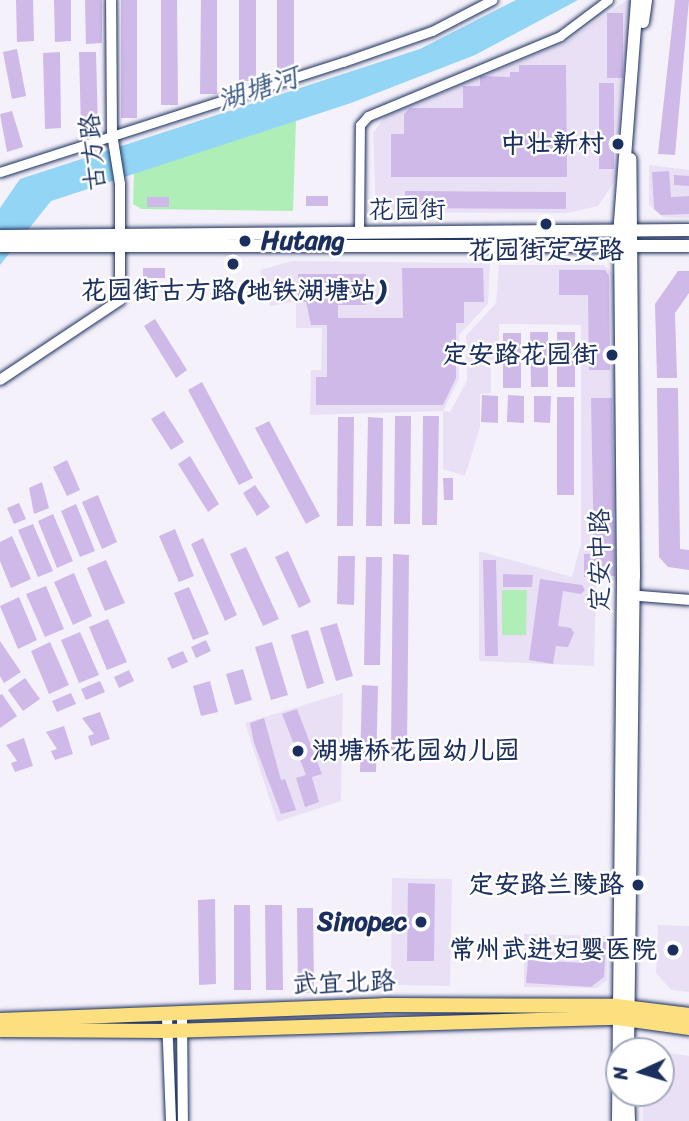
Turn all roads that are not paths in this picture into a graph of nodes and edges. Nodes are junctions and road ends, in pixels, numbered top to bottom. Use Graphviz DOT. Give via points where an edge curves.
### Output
graph roads {
  1 [pos="111,0"];
  2 [pos="492,0"];
  3 [pos="608,0"];
  4 [pos="636,0"];
  5 [pos="646,0"];
  6 [pos="114,140"];
  7 [pos="0,172"];
  8 [pos="689,230"];
  9 [pos="359,232"];
  10 [pos="625,232"];
  11 [pos="0,236"];
  12 [pos="119,238"];
  13 [pos="24,241"];
  14 [pos="0,246"];
  15 [pos="625,246"];
  16 [pos="689,246"];
  17 [pos="0,380"];
  18 [pos="628,596"];
  19 [pos="689,600"];
  20 [pos="623,1013"];
  21 [pos="689,1015"];
  22 [pos="0,1020"];
  23 [pos="175,1024"];
  24 [pos="689,1028"];
  25 [pos="0,1030"];
  26 [pos="626,1037"];
  27 [pos="171,1121"];
  28 [pos="183,1121"];
  29 [pos="618,1121"];
  1 -- 6 [label="street, 古方路"];
  2 -- 6 [label="street" via="432,31"];
  3 -- 9 [label="street" via="560,36 368,116 360,125"];
  4 -- 10 [label="main road, 定安中路" via="624,132"];
  5 -- 10 [label="main road, 定安中路"];
  6 -- 7 [label="street"];
  6 -- 12 [label="street, 古方路" via="120,184"];
  8 -- 10 [label="main road, 花园街"];
  9 -- 10 [label="main road, 花园街"];
  9 -- 12 [label="main road, 花园街"];
  10 -- 15 [label="main road, 定安中路"];
  11 -- 13 [label="main road, 花园街"];
  12 -- 13 [label="main road, 花园街"];
  12 -- 15 [label="main road, 花园街"];
  12 -- 17 [label="street, 古方路" via="120,300"];
  13 -- 14 [label="main road, 花园街"];
  15 -- 16 [label="main road, 花园街"];
  15 -- 18 [label="main road, 定安中路"];
  18 -- 19 [label="street"];
  18 -- 20 [label="main road, 定安中路"];
  20 -- 21 [label="main road, 武宜北路"];
  20 -- 23 [label="main road, 武宜北路" via="384,1005"];
  20 -- 24 [label="main road, 武宜北路"];
  20 -- 26 [label="main road, 定安中路"];
  20 -- 29 [label="main road, 定安中路"];
  22 -- 23 [label="main road, 武宜北路"];
  23 -- 25 [label="main road, 武宜北路"];
  23 -- 27 [label="street"];
  23 -- 28 [label="street"];
}
